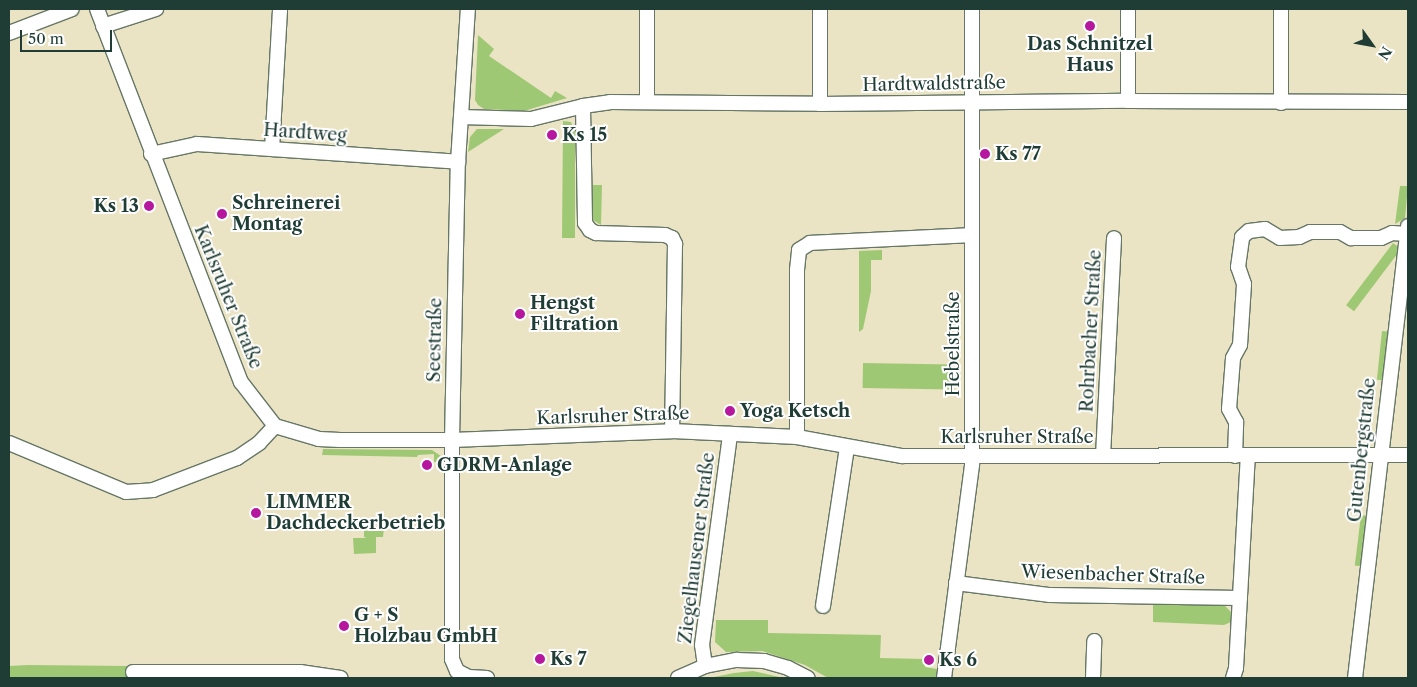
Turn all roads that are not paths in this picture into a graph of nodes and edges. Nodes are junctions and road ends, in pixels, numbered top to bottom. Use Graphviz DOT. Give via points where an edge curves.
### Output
graph roads {
  1 [pos="72,9"];
  2 [pos="97,9"];
  3 [pos="156,9"];
  4 [pos="280,9"];
  5 [pos="468,9"];
  6 [pos="647,9"];
  7 [pos="820,9"];
  8 [pos="972,9"];
  9 [pos="1128,9"];
  10 [pos="1281,9"];
  11 [pos="103,26"];
  12 [pos="9,33"];
  13 [pos="1128,101"];
  14 [pos="647,102"];
  15 [pos="972,102"];
  16 [pos="1408,102"];
  17 [pos="1280,103"];
  18 [pos="820,104"];
  19 [pos="584,106"];
  20 [pos="461,117"];
  21 [pos="272,149"];
  22 [pos="151,154"];
  23 [pos="458,162"];
  24 [pos="1408,230"];
  25 [pos="972,235"];
  26 [pos="1114,238"];
  27 [pos="275,426"];
  28 [pos="672,431"];
  29 [pos="730,434"];
  30 [pos="797,437"];
  31 [pos="452,440"];
  32 [pos="9,443"];
  33 [pos="847,446"];
  34 [pos="1381,455"];
  35 [pos="1408,455"];
  36 [pos="972,456"];
  37 [pos="1103,456"];
  38 [pos="1242,456"];
  39 [pos="956,583"];
  40 [pos="1240,598"];
  41 [pos="823,606"];
  42 [pos="1094,642"];
  43 [pos="705,666"];
  44 [pos="133,672"];
  45 [pos="453,675"];
  46 [pos="340,678"];
  47 [pos="487,678"];
  48 [pos="678,678"];
  49 [pos="808,678"];
  50 [pos="944,678"];
  51 [pos="1093,678"];
  52 [pos="1233,678"];
  53 [pos="1355,678"];
  1 -- 12 [label="street"];
  2 -- 11 [label="street, Karlsruher Straße"];
  3 -- 11 [label="street"];
  4 -- 21 [label="street"];
  5 -- 20 [label="street, Seestraße"];
  6 -- 14 [label="street"];
  7 -- 18 [label="street"];
  8 -- 15 [label="street, Hebelstraße"];
  9 -- 13 [label="street"];
  10 -- 17 [label="street"];
  11 -- 22 [label="street, Karlsruher Straße"];
  13 -- 15 [label="street, Hardtwaldstraße"];
  13 -- 17 [label="street, Hardtwaldstraße"];
  14 -- 18 [label="street, Hardtwaldstraße"];
  14 -- 19 [label="street, Hardtwaldstraße"];
  15 -- 18 [label="street, Hardtwaldstraße"];
  15 -- 25 [label="street, Hebelstraße"];
  16 -- 17 [label="street, Hardtwaldstraße"];
  19 -- 20 [label="street, Hardtwaldstraße" via="531,119"];
  19 -- 28 [label="street" via="585,223 596,232 664,235 676,244"];
  20 -- 23 [label="street, Seestraße"];
  21 -- 22 [label="street, Hardtweg" via="197,144"];
  21 -- 23 [label="street, Hardtweg"];
  22 -- 27 [label="street, Karlsruher Straße" via="241,382"];
  23 -- 31 [label="street, Seestraße"];
  24 -- 34 [label="street, Gutenbergstraße"];
  24 -- 38 [label="street" via="1381,238 1351,238 1340,232 1310,232 1299,237 1280,238 1265,229 1248,231 1242,237 1238,267 1244,284 1240,345 1233,358 1229,409 1236,422"];
  25 -- 30 [label="street" via="810,243 799,250"];
  25 -- 36 [label="street, Hebelstraße"];
  26 -- 37 [label="street, Rohrbacher Straße"];
  27 -- 31 [label="street, Karlsruher Straße" via="319,439"];
  27 -- 32 [label="street" via="259,443 236,458 153,490 126,492"];
  28 -- 29 [label="street, Karlsruher Straße"];
  28 -- 31 [label="street, Karlsruher Straße"];
  29 -- 30 [label="street, Karlsruher Straße"];
  29 -- 43 [label="street, Ziegelhausener Straße" via="702,645"];
  30 -- 33 [label="street, Karlsruher Straße"];
  31 -- 45 [label="street, Seestraße"];
  33 -- 36 [label="street, Karlsruher Straße" via="902,456"];
  33 -- 41 [label="street"];
  34 -- 35 [label="street, Karlsruher Straße"];
  34 -- 38 [label="street, Karlsruher Straße"];
  34 -- 53 [label="street, Gutenbergstraße"];
  36 -- 37 [label="street, Karlsruher Straße"];
  36 -- 39 [label="street, Hebelstraße"];
  37 -- 38 [label="street, Karlsruher Straße"];
  38 -- 40 [label="street"];
  39 -- 40 [label="street, Wiesenbacher Straße" via="1050,595"];
  39 -- 50 [label="street, Hebelstraße"];
  40 -- 52 [label="street"];
  42 -- 51 [label="street"];
  43 -- 48 [label="street"];
  43 -- 49 [label="street" via="737,660 764,661"];
  44 -- 46 [label="street" via="300,672"];
  45 -- 47 [label="street"];
}
